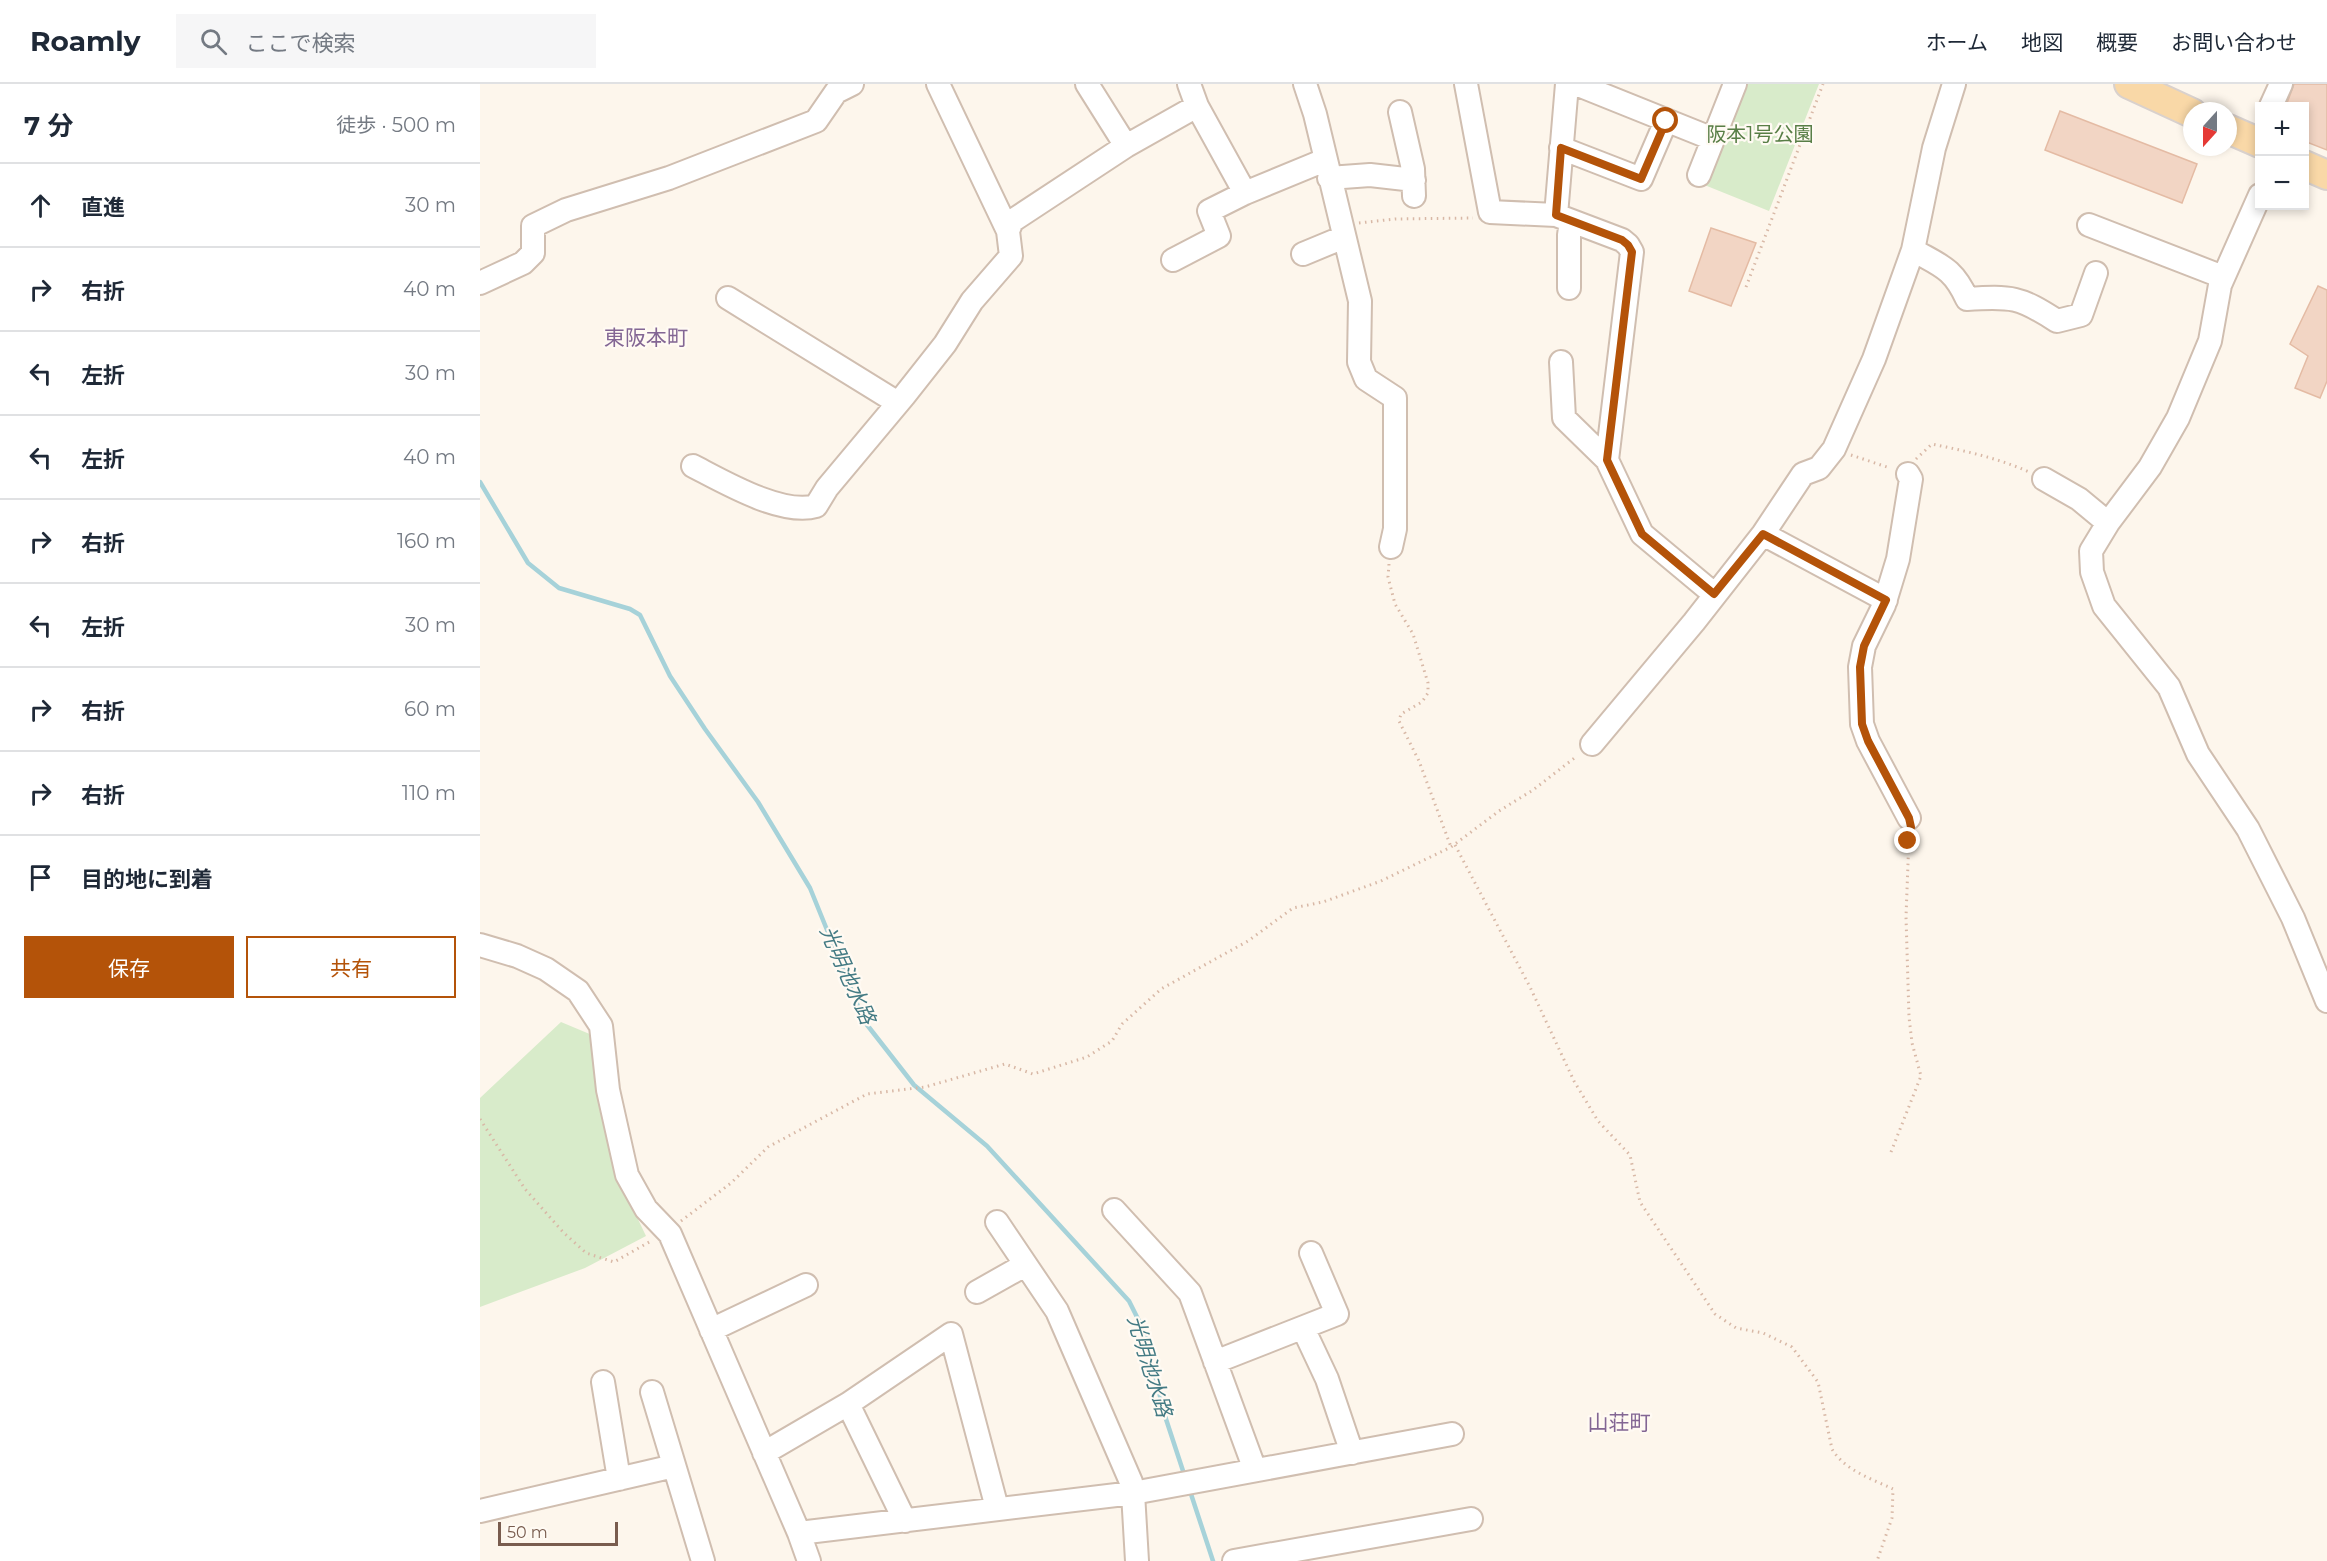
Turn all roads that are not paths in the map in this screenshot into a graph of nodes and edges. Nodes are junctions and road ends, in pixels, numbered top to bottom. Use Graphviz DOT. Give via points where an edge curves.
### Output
graph roads {
  1 [pos="852,84"];
  2 [pos="938,84"];
  3 [pos="1087,84"];
  4 [pos="1189,84"];
  5 [pos="1305,84"];
  6 [pos="1466,84"];
  7 [pos="1567,84"];
  8 [pos="1576,84"];
  9 [pos="1735,84"];
  10 [pos="1954,84"];
  11 [pos="2281,84"];
  12 [pos="2145,87"];
  13 [pos="2273,102"];
  14 [pos="1197,106"];
  15 [pos="2183,108"];
  16 [pos="1400,112"];
  17 [pos="1666,121"];
  18 [pos="2237,132"];
  19 [pos="2255,138"];
  20 [pos="1713,139"];
  21 [pos="1126,146"];
  22 [pos="1561,148"];
  23 [pos="2309,167"];
  24 [pos="1327,169"];
  25 [pos="1699,175"];
  26 [pos="2327,175"];
  27 [pos="1245,192"];
  28 [pos="2255,204"];
  29 [pos="1564,218"];
  30 [pos="2089,225"];
  31 [pos="1008,231"];
  32 [pos="1342,231"];
  33 [pos="1913,250"];
  34 [pos="1303,254"];
  35 [pos="1173,260"];
  36 [pos="2096,273"];
  37 [pos="2223,278"];
  38 [pos="480,283"];
  39 [pos="1569,288"];
  40 [pos="728,298"];
  41 [pos="1561,362"];
  42 [pos="898,403"];
  43 [pos="1607,460"];
  44 [pos="693,466"];
  45 [pos="1908,474"];
  46 [pos="2044,479"];
  47 [pos="2108,523"];
  48 [pos="1763,534"];
  49 [pos="1390,547"];
  50 [pos="1714,594"];
  51 [pos="1886,600"];
  52 [pos="1592,744"];
  53 [pos="1909,818"];
  54 [pos="480,945"];
  55 [pos="2327,1001"];
  56 [pos="1114,1210"];
  57 [pos="997,1222"];
  58 [pos="1311,1253"];
  59 [pos="1025,1265"];
  60 [pos="806,1285"];
  61 [pos="977,1292"];
  62 [pos="1303,1328"];
  63 [pos="711,1330"];
  64 [pos="1215,1362"];
  65 [pos="603,1382"];
  66 [pos="652,1392"];
  67 [pos="848,1404"];
  68 [pos="1452,1434"];
  69 [pos="764,1453"];
  70 [pos="1352,1453"];
  71 [pos="674,1466"];
  72 [pos="1255,1470"];
  73 [pos="619,1479"];
  74 [pos="1133,1493"];
  75 [pos="997,1508"];
  76 [pos="480,1511"];
  77 [pos="1472,1520"];
  78 [pos="905,1521"];
  79 [pos="799,1533"];
  80 [pos="703,1561"];
  81 [pos="809,1561"];
  82 [pos="1137,1561"];
  83 [pos="1234,1561"];
  1 -- 38 [label="street" via="836,92 816,121 669,178 566,210 533,226 533,253 523,263"];
  2 -- 31 [label="street"];
  3 -- 21 [label="street"];
  4 -- 14 [label="street"];
  5 -- 24 [label="street"];
  6 -- 29 [label="street" via="1490,212"];
  7 -- 22 [label="street"];
  8 -- 17 [label="street"];
  9 -- 20 [label="street"];
  10 -- 33 [label="street" via="1934,148"];
  11 -- 13 [label="street"];
  12 -- 15 [label="main road"];
  14 -- 21 [label="street"];
  14 -- 27 [label="street"];
  16 -- 24 [label="street" via="1414,188 1370,175"];
  17 -- 20 [label="street"];
  17 -- 22 [label="street" via="1641,179"];
  18 -- 19 [label="main road"];
  20 -- 25 [label="street"];
  21 -- 31 [label="street" via="1020,214"];
  22 -- 29 [label="street"];
  23 -- 26 [label="main road"];
  24 -- 27 [label="street"];
  24 -- 32 [label="street"];
  27 -- 35 [label="street" via="1209,211 1219,236"];
  28 -- 37 [label="street"];
  29 -- 39 [label="street" via="1569,235"];
  29 -- 43 [label="street" via="1622,240 1632,252"];
  30 -- 37 [label="street"];
  31 -- 42 [label="street" via="1011,256 972,301 945,344"];
  32 -- 34 [label="street"];
  32 -- 49 [label="street" via="1360,302 1359,362 1366,379 1395,398 1395,529"];
  33 -- 36 [label="street" via="1947,269 1958,279 1968,299 2012,297 2057,321 2081,315"];
  33 -- 48 [label="street" via="1874,359 1833,449 1819,468 1803,474"];
  37 -- 47 [label="street" via="2210,341 2178,418 2150,467"];
  40 -- 42 [label="street"];
  41 -- 43 [label="street" via="1564,418"];
  42 -- 44 [label="street" via="816,506 804,509 755,497"];
  43 -- 50 [label="street" via="1642,534"];
  45 -- 51 [label="street" via="1911,478 1898,559"];
  46 -- 47 [label="street" via="2079,499"];
  47 -- 55 [label="street" via="2091,551 2092,572 2104,606 2169,687 2198,754 2248,829 2293,918"];
  48 -- 50 [label="street"];
  48 -- 51 [label="street"];
  50 -- 52 [label="street"];
  51 -- 53 [label="street" via="1864,646 1860,667 1862,724"];
  54 -- 63 [label="street" via="546,969 578,991 601,1026 608,1089 627,1175 646,1209 670,1234"];
  56 -- 64 [label="street" via="1190,1293"];
  57 -- 59 [label="street"];
  58 -- 62 [label="street" via="1337,1314"];
  59 -- 61 [label="street"];
  59 -- 74 [label="street" via="1057,1311"];
  60 -- 63 [label="street"];
  62 -- 64 [label="street"];
  62 -- 70 [label="street" via="1327,1379"];
  63 -- 69 [label="street"];
  64 -- 72 [label="street"];
  65 -- 73 [label="street"];
  66 -- 71 [label="street"];
  67 -- 69 [label="street"];
  67 -- 75 [label="street" via="951,1334"];
  67 -- 78 [label="street"];
  68 -- 70 [label="street"];
  69 -- 79 [label="street"];
  70 -- 72 [label="street"];
  71 -- 73 [label="street"];
  71 -- 80 [label="street"];
  72 -- 74 [label="street"];
  73 -- 76 [label="street"];
  74 -- 75 [label="street"];
  74 -- 82 [label="street"];
  75 -- 78 [label="street"];
  77 -- 83 [label="street"];
  78 -- 79 [label="street"];
  79 -- 81 [label="street"];
}
